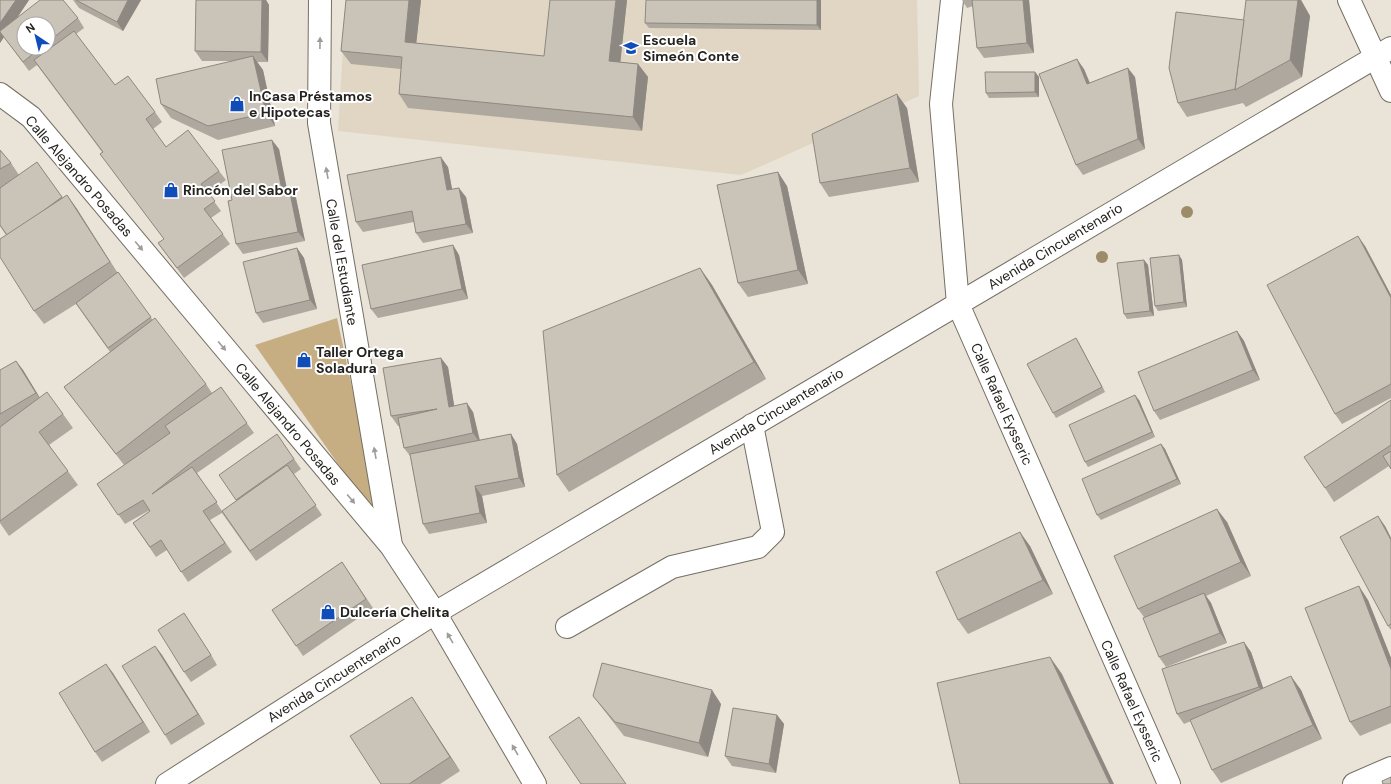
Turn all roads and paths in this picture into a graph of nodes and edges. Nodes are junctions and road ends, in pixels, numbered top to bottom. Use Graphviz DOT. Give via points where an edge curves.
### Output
graph roads {
  1 [pos="320,0"];
  2 [pos="952,0"];
  3 [pos="1349,0"];
  4 [pos="1383,52"];
  5 [pos="1391,91"];
  6 [pos="0,94"];
  7 [pos="958,304"];
  8 [pos="752,426"];
  9 [pos="391,546"];
  10 [pos="435,613"];
  11 [pos="567,627"];
  12 [pos="1391,768"];
  13 [pos="167,784"];
  14 [pos="535,784"];
  15 [pos="1169,784"];
  16 [pos="1354,784"];
  9 -- 1 [label="street, Calle del Estudiante, one-way" via="319,122"];
  2 -- 7 [label="street, Calle Rafael Eysseric" via="941,104"];
  3 -- 4 [label="street"];
  4 -- 5 [label="street"];
  4 -- 7 [label="street, Avenida Cincuentenario"];
  6 -- 9 [label="street, Calle Alejandro Posadas, one-way" via="31,117"];
  7 -- 8 [label="street, Avenida Cincuentenario"];
  7 -- 15 [label="street, Calle Rafael Eysseric"];
  8 -- 10 [label="street, Avenida Cincuentenario"];
  8 -- 11 [label="street" via="773,532 758,547 672,567"];
  9 -- 10 [label="street, Calle Alejandro Posadas"];
  10 -- 13 [label="street, Avenida Cincuentenario"];
  14 -- 10 [label="street, Calle Alejandro Posadas, one-way"];
  12 -- 16 [label="street"];
}
